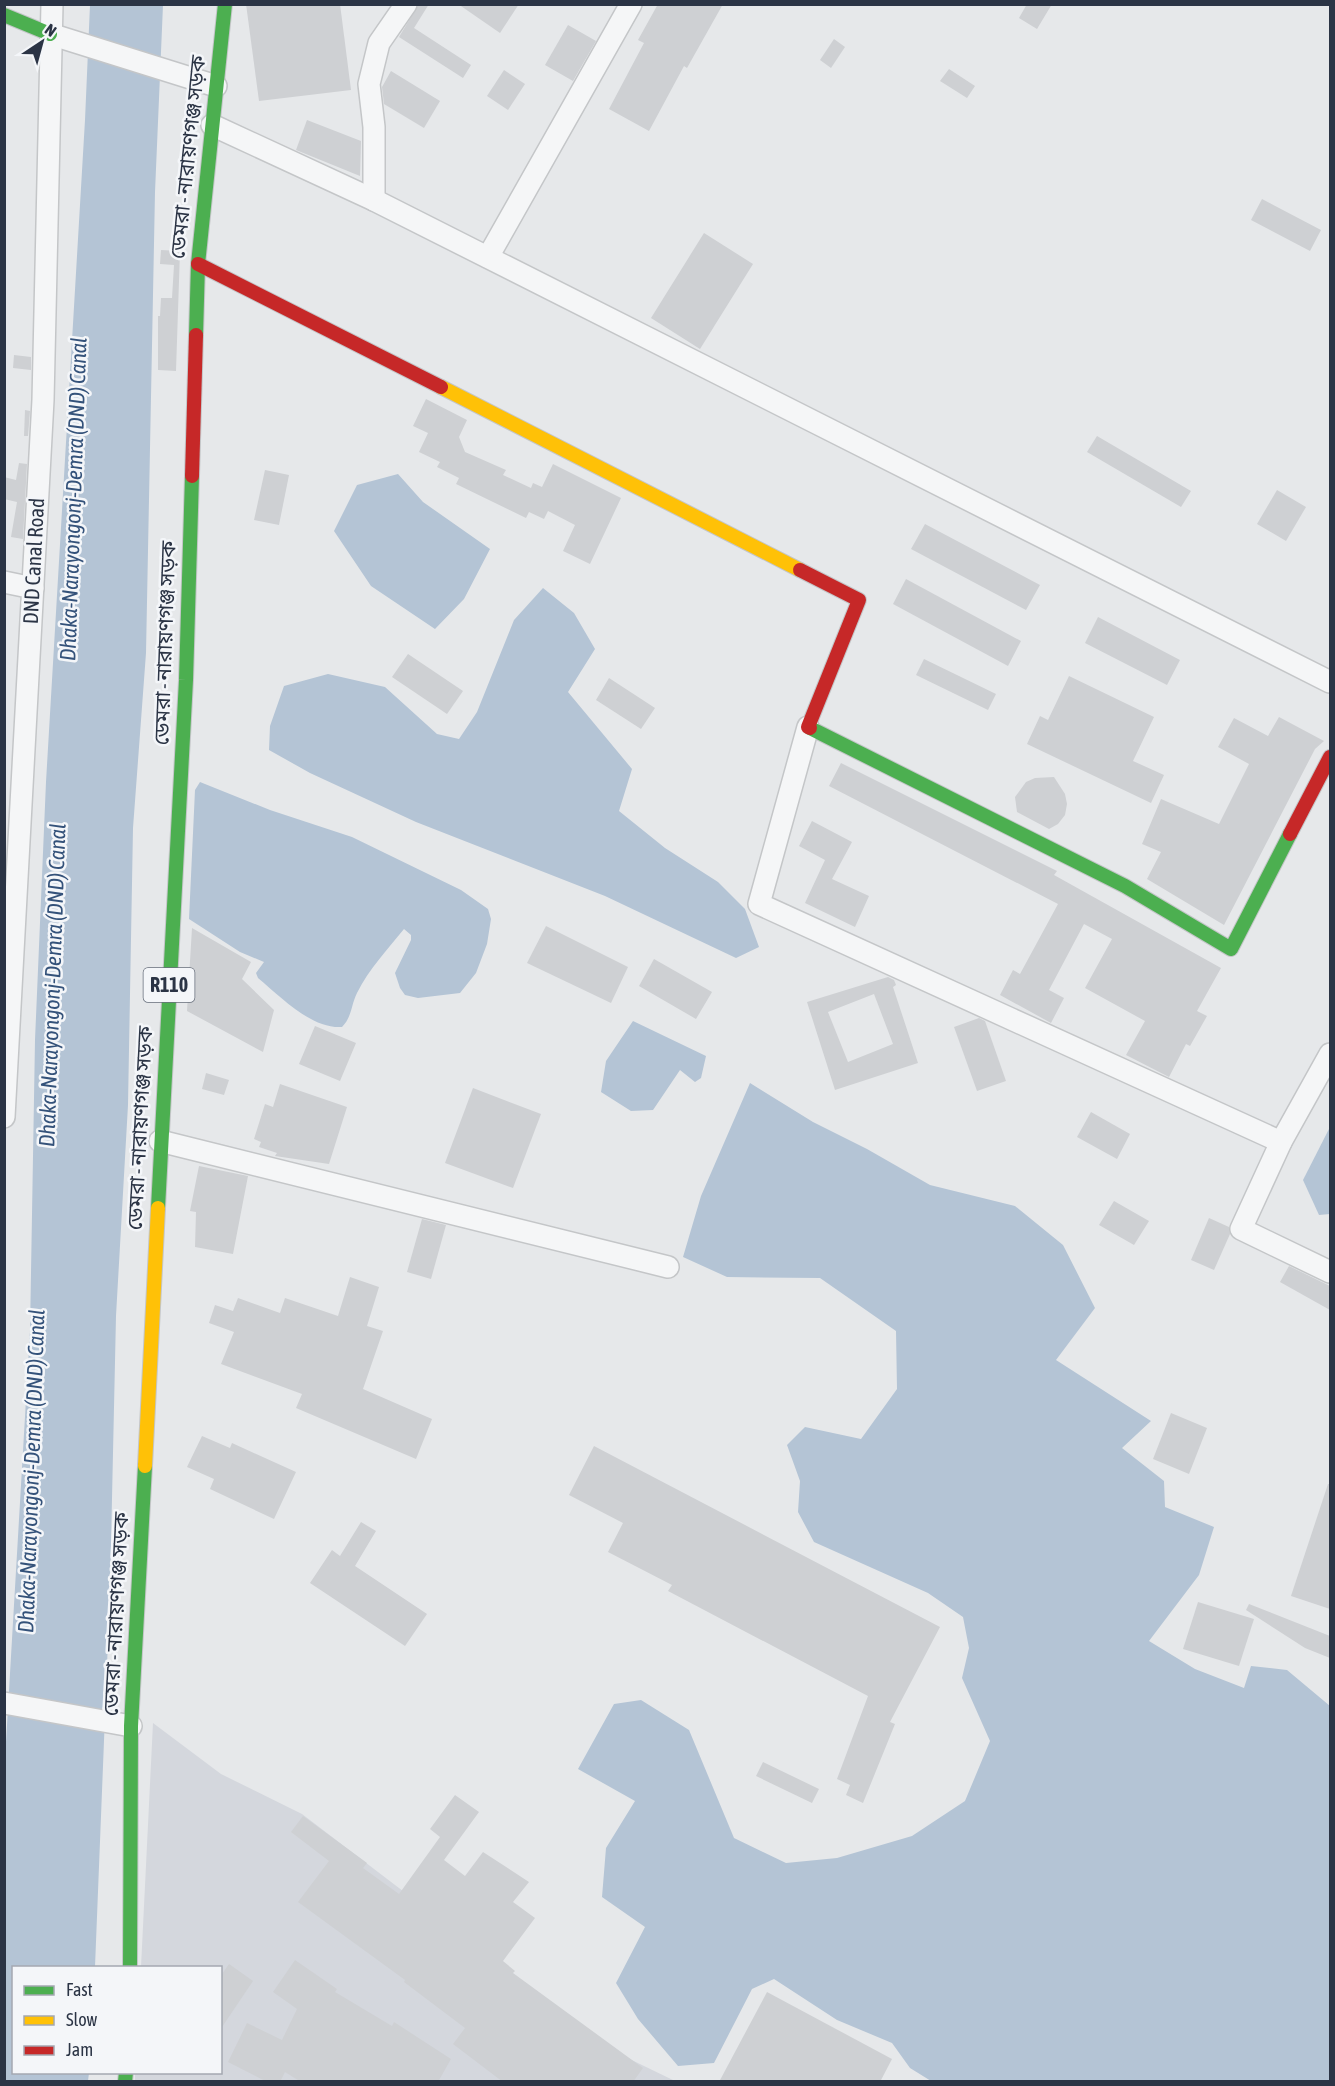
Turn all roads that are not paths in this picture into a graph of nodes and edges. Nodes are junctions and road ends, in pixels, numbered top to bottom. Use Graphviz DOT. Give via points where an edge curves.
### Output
graph roads {
  1 [pos="52,4"];
  2 [pos="225,4"];
  3 [pos="406,4"];
  4 [pos="632,4"];
  5 [pos="4,15"];
  6 [pos="50,34"];
  7 [pos="216,86"];
  8 [pos="212,125"];
  9 [pos="374,200"];
  10 [pos="488,257"];
  11 [pos="198,264"];
  12 [pos="4,582"];
  13 [pos="33,588"];
  14 [pos="1330,682"];
  15 [pos="808,727"];
  16 [pos="1330,757"];
  17 [pos="1330,1054"];
  18 [pos="6,1057"];
  19 [pos="4,1117"];
  20 [pos="160,1141"];
  21 [pos="1281,1142"];
  22 [pos="668,1267"];
  23 [pos="1330,1272"];
  24 [pos="4,1703"];
  25 [pos="131,1726"];
  26 [pos="130,1966"];
  1 -- 6 [label="street, DND Canal Road"];
  2 -- 7 [label="main road, ডেমরা - নারায়ণগঞ্জ সড়ক / R110"];
  3 -- 9 [label="street" via="379,43 369,84 374,127"];
  4 -- 10 [label="street"];
  5 -- 6 [label="main road"];
  6 -- 7 [label="street"];
  6 -- 13 [label="street, DND Canal Road" via="43,400"];
  7 -- 8 [label="main road, ডেমরা - নারায়ণগঞ্জ সড়ক / R110"];
  8 -- 9 [label="street"];
  8 -- 11 [label="main road, ডেমরা - নারায়ণগঞ্জ সড়ক / R110"];
  9 -- 10 [label="street"];
  10 -- 14 [label="street"];
  11 -- 15 [label="main road" via="860,600"];
  11 -- 20 [label="main road, ডেমরা - নারায়ণগঞ্জ সড়ক / R110" via="186,680"];
  12 -- 13 [label="street"];
  13 -- 18 [label="street, DND Canal Road"];
  15 -- 16 [label="main road" via="1125,886 1231,949"];
  15 -- 21 [label="street" via="759,904"];
  17 -- 21 [label="street"];
  18 -- 19 [label="street, DND Canal Road"];
  20 -- 22 [label="street"];
  20 -- 25 [label="main road, ডেমরা - নারায়ণগঞ্জ সড়ক / R110"];
  21 -- 23 [label="street" via="1241,1229"];
  24 -- 25 [label="street"];
  25 -- 26 [label="main road, ডেমরা - নারায়ণগঞ্জ সড়ক / R110"];
}
